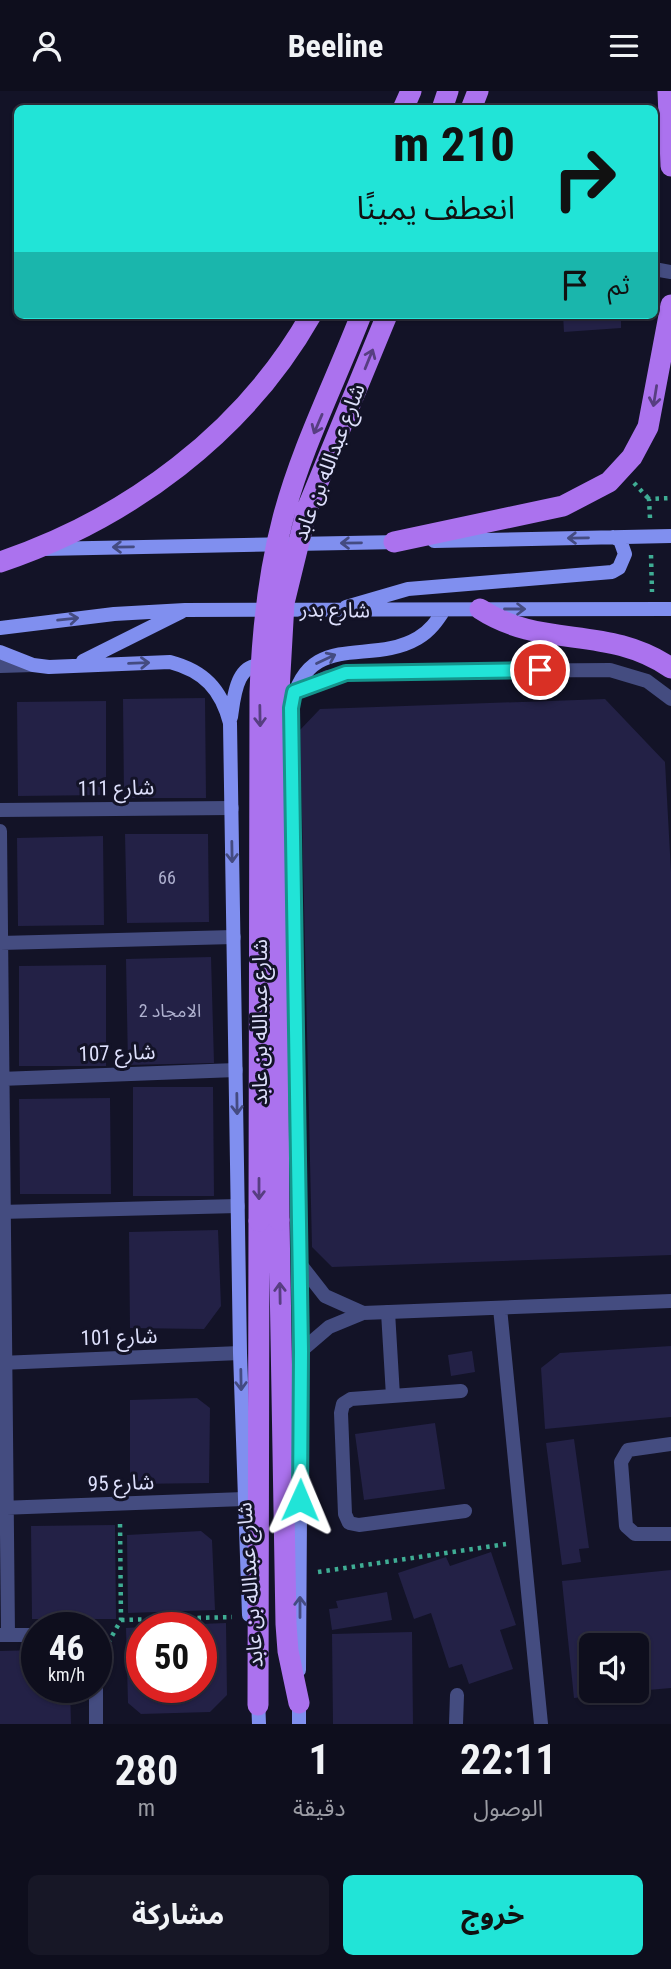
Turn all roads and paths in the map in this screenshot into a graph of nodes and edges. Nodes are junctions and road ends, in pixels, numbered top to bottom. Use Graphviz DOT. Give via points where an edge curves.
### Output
graph roads {
  1 [pos="668,91"];
  2 [pos="671,166"];
  3 [pos="671,305"];
  4 [pos="308,319"];
  5 [pos="360,319"];
  6 [pos="385,319"];
  7 [pos="671,498"];
  8 [pos="671,536"];
  9 [pos="613,537"];
  10 [pos="650,537"];
  11 [pos="394,542"];
  12 [pos="0,550"];
  13 [pos="0,562"];
  14 [pos="671,608"];
  15 [pos="480,609"];
  16 [pos="652,609"];
  17 [pos="185,610"];
  18 [pos="444,610"];
  19 [pos="338,611"];
  20 [pos="0,628"];
  21 [pos="0,652"];
  22 [pos="33,665"];
  23 [pos="65,665"];
  24 [pos="0,666"];
  25 [pos="671,668"];
  26 [pos="294,692"];
  27 [pos="671,699"];
  28 [pos="291,708"];
  29 [pos="230,723"];
  30 [pos="232,808"];
  31 [pos="0,810"];
  32 [pos="0,831"];
  33 [pos="234,937"];
  34 [pos="0,943"];
  35 [pos="236,1070"];
  36 [pos="1,1078"];
  37 [pos="238,1206"];
  38 [pos="2,1212"];
  39 [pos="269,1221"];
  40 [pos="300,1264"];
  41 [pos="671,1301"];
  42 [pos="500,1308"];
  43 [pos="388,1312"];
  44 [pos="363,1313"];
  45 [pos="301,1351"];
  46 [pos="240,1353"];
  47 [pos="2,1363"];
  48 [pos="461,1391"];
  49 [pos="393,1397"];
  50 [pos="671,1444"];
  51 [pos="244,1499"];
  52 [pos="120,1504"];
  53 [pos="3,1508"];
  54 [pos="465,1511"];
  55 [pos="671,1534"];
  56 [pos="523,1542"];
  57 [pos="300,1575"];
  58 [pos="249,1617"];
  59 [pos="121,1620"];
  60 [pos="4,1635"];
  61 [pos="112,1636"];
  62 [pos="457,1695"];
  63 [pos="96,1703"];
  64 [pos="259,1714"];
  65 [pos="299,1714"];
  66 [pos="96,1724"];
  67 [pos="456,1724"];
  68 [pos="541,1724"];
  1 -- 2 [label="main road"];
  3 -- 11 [label="main road, one-way" via="648,427 632,457 609,482 563,506"];
  4 -- 13 [label="main road, bridge" via="252,398 187,460 109,513"];
  5 -- 39 [label="main road, شارع عبدالله بن عابد, one-way, bridge" via="296,476 266,604 260,692"];
  39 -- 6 [label="main road, شارع عبدالله بن عابد, one-way, bridge" via="276,744 284,603 307,509"];
  7 -- 10 [label="path" via="649,499"];
  8 -- 10 [label="main road"];
  9 -- 10 [label="main road"];
  9 -- 11 [label="main road, one-way"];
  9 -- 19 [label="main road" via="620,540 625,554 612,572 408,589"];
  10 -- 16 [label="path"];
  11 -- 12 [label="main road, one-way"];
  14 -- 16 [label="main road, شارع بدر"];
  15 -- 16 [label="main road, شارع بدر, one-way"];
  15 -- 18 [label="main road, شارع بدر"];
  15 -- 25 [label="main road" via="518,629 631,646"];
  17 -- 19 [label="main road, شارع بدر"];
  20 -- 17 [label="main road, شارع بدر, one-way"];
  17 -- 23 [label="main road" via="104,653"];
  18 -- 19 [label="main road, شارع بدر"];
  26 -- 18 [label="main road, شارع عبدالله بن عابد, one-way" via="302,677 327,657 400,645 433,627"];
  21 -- 22 [label="main road, شارع عبدالله بن عابد"];
  22 -- 23 [label="main road, شارع عبدالله بن عابد"];
  22 -- 24 [label="street"];
  23 -- 29 [label="main road, شارع عبدالله بن عابد, one-way" via="170,662 187,667 216,689"];
  26 -- 27 [label="street" via="328,677 365,672 610,670 647,681"];
  26 -- 28 [label="main road, شارع عبدالله بن عابد"];
  28 -- 29 [label="main road" via="282,676 264,665 253,666 237,681"];
  28 -- 40 [label="main road, شارع عبدالله بن عابد"];
  29 -- 30 [label="main road, شارع عبدالله بن عابد"];
  30 -- 31 [label="street, شارع 111"];
  30 -- 33 [label="main road, شارع عبدالله بن عابد, one-way"];
  32 -- 34 [label="street"];
  33 -- 34 [label="street"];
  33 -- 35 [label="main road, شارع عبدالله بن عابد"];
  34 -- 36 [label="street"];
  35 -- 36 [label="street, شارع 107"];
  35 -- 37 [label="main road, شارع عبدالله بن عابد, one-way"];
  36 -- 38 [label="street"];
  37 -- 38 [label="street"];
  37 -- 46 [label="main road, شارع عبدالله بن عابد"];
  38 -- 47 [label="street"];
  39 -- 64 [label="main road, شارع عبدالله بن عابد"];
  65 -- 39 [label="main road, شارع عبدالله بن عابد, one-way" via="286,1624"];
  40 -- 44 [label="street" via="325,1296"];
  40 -- 45 [label="main road, شارع عبدالله بن عابد"];
  41 -- 42 [label="street"];
  42 -- 43 [label="street"];
  42 -- 56 [label="street"];
  43 -- 44 [label="street"];
  43 -- 49 [label="street"];
  44 -- 45 [label="street" via="329,1327"];
  45 -- 57 [label="main road, شارع عبدالله بن عابد"];
  46 -- 47 [label="street, شارع 101"];
  46 -- 51 [label="main road, شارع عبدالله بن عابد, one-way"];
  47 -- 53 [label="street"];
  48 -- 49 [label="street"];
  49 -- 54 [label="street" via="351,1399 341,1408 346,1519 359,1525"];
  50 -- 55 [label="street" via="628,1450 621,1462 626,1526 635,1534"];
  51 -- 52 [label="street, شارع 95"];
  51 -- 58 [label="main road, شارع عبدالله بن عابد"];
  52 -- 53 [label="street, شارع 95"];
  52 -- 59 [label="path"];
  53 -- 60 [label="street"];
  56 -- 57 [label="path"];
  56 -- 68 [label="street"];
  65 -- 57 [label="main road, شارع عبدالله بن عابد, one-way"];
  58 -- 59 [label="path"];
  58 -- 64 [label="main road, شارع عبدالله بن عابد"];
  59 -- 61 [label="path"];
  62 -- 67 [label="street"];
  63 -- 66 [label="street"];
}
